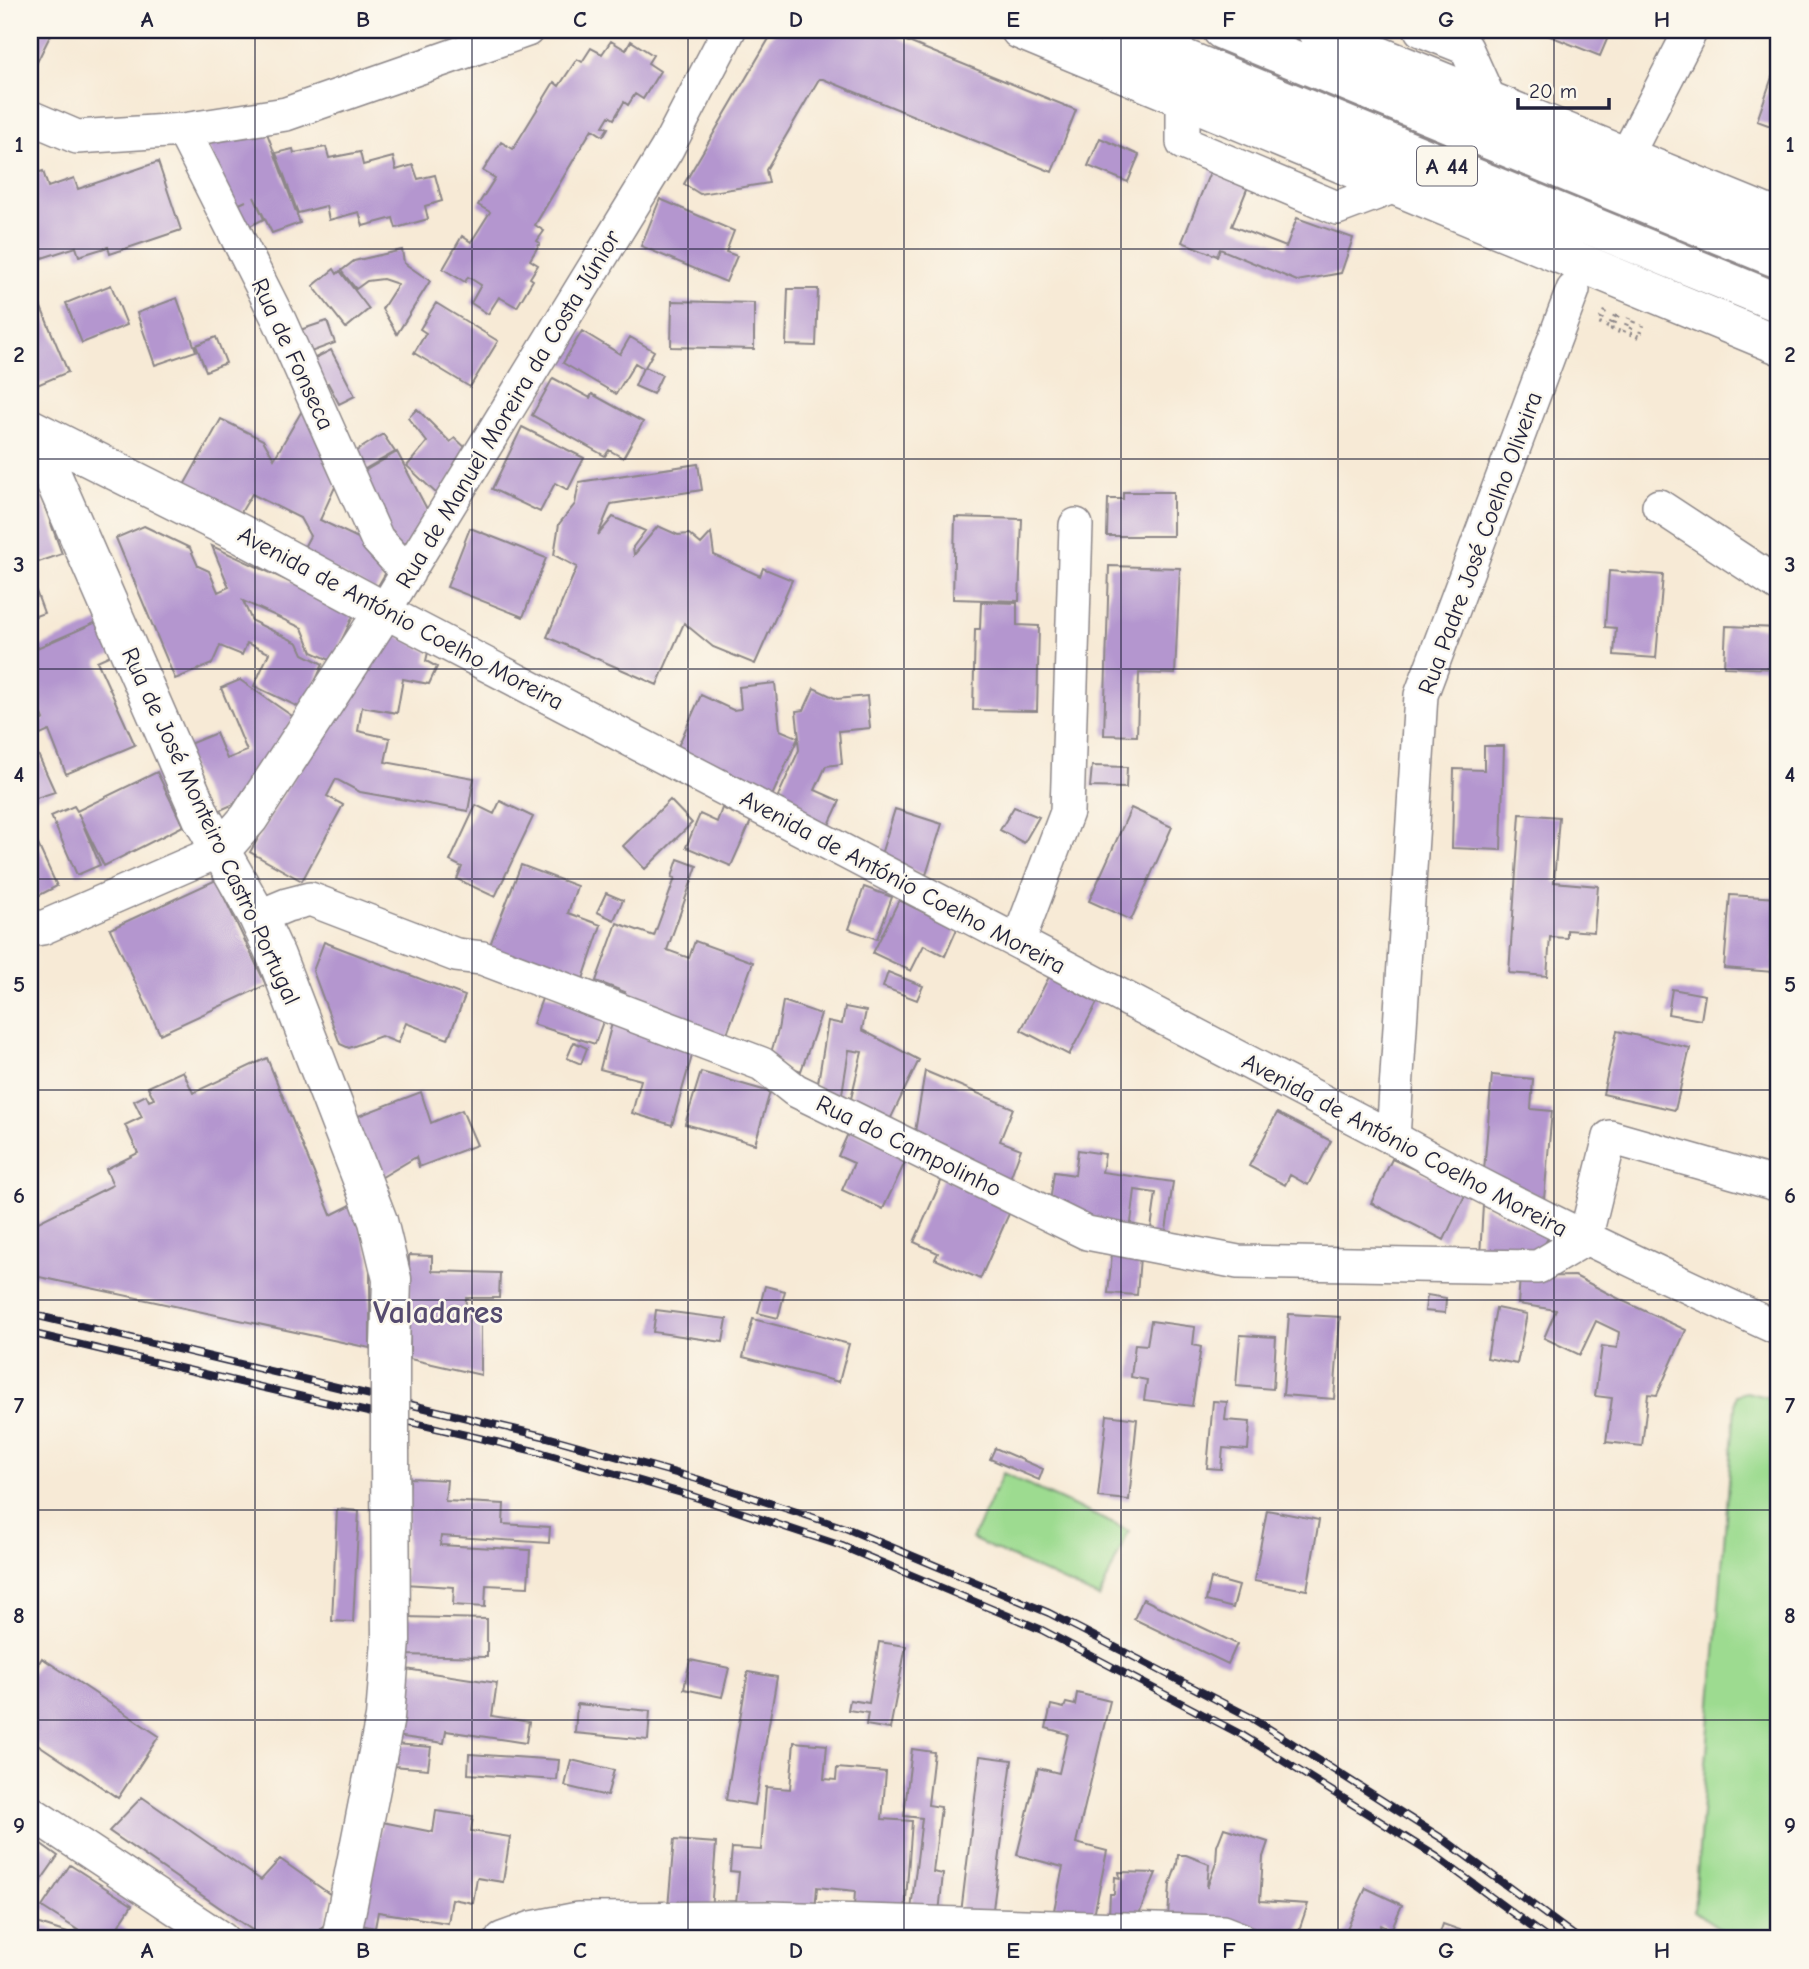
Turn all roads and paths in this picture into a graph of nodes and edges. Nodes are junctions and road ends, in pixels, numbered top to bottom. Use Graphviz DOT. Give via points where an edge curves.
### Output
graph roads {
  1 [pos="527,30"];
  2 [pos="729,30"];
  3 [pos="1020,30"];
  4 [pos="1114,30"];
  5 [pos="1222,30"];
  6 [pos="1316,30"];
  7 [pos="1421,30"];
  8 [pos="1691,30"];
  9 [pos="1489,99"];
  10 [pos="30,117"];
  11 [pos="183,130"];
  12 [pos="1634,141"];
  13 [pos="1779,219"];
  14 [pos="1779,259"];
  15 [pos="1573,292"];
  16 [pos="1779,303"];
  17 [pos="1639,337"];
  18 [pos="1779,345"];
  19 [pos="30,427"];
  20 [pos="1659,506"];
  21 [pos="1076,525"];
  22 [pos="408,573"];
  23 [pos="1779,585"];
  24 [pos="384,611"];
  25 [pos="221,850"];
  26 [pos="258,917"];
  27 [pos="30,930"];
  28 [pos="1018,942"];
  29 [pos="1393,1138"];
  30 [pos="1779,1185"];
  31 [pos="1586,1239"];
  32 [pos="1779,1329"];
  33 [pos="30,1812"];
  34 [pos="771,1928"];
  35 [pos="222,1939"];
  36 [pos="341,1939"];
  37 [pos="502,1939"];
  38 [pos="1240,1939"];
  1 -- 11 [label="street" via="286,114"];
  2 -- 22 [label="street, Rua de Manuel Moreira da Costa Júnior" via="667,149"];
  3 -- 18 [label="main road"];
  4 -- 16 [label="main road, A 44"];
  5 -- 14 [label="main road, A 44"];
  6 -- 9 [label="main road"];
  7 -- 9 [label="street" via="1466,48"];
  8 -- 12 [label="street"];
  9 -- 13 [label="main road"];
  10 -- 11 [label="street" via="77,137"];
  11 -- 22 [label="street, Rua de Fonseca" via="280,322 377,539"];
  15 -- 17 [label="path" via="1606,308 1599,323 1609,327 1618,314 1612,329 1623,333 1630,317 1635,319 1629,333"];
  15 -- 29 [label="street, Rua Padre José Coelho Oliveira" via="1421,695"];
  19 -- 24 [label="main road, Avenida de António Coelho Moreira"];
  19 -- 25 [label="main road, Rua de José Monteiro Castro Portugal" via="202,818"];
  20 -- 23 [label="street"];
  21 -- 28 [label="street" via="1067,812"];
  22 -- 24 [label="street, Rua de Manuel Moreira da Costa Júnior"];
  24 -- 25 [label="main road, Rua de Manuel Moreira da Costa Júnior" via="249,818"];
  24 -- 28 [label="street, Avenida de António Coelho Moreira"];
  25 -- 26 [label="main road, Rua de José Monteiro Castro Portugal"];
  25 -- 27 [label="street, Rua de Manuel Moreira da Costa Júnior"];
  26 -- 31 [label="street, Rua do Campolinho" via="310,899 456,956 482,958 762,1064 795,1090 1087,1233 1238,1262 1538,1267"];
  26 -- 36 [label="main road, Rua de José Monteiro Castro Portugal, bridge" via="378,1221 392,1279 391,1640 385,1717"];
  28 -- 29 [label="street, Avenida de António Coelho Moreira"];
  29 -- 31 [label="street, Avenida de António Coelho Moreira"];
  30 -- 31 [label="street" via="1610,1137"];
  31 -- 32 [label="street, Avenida de António Coelho Moreira"];
  33 -- 35 [label="street"];
  34 -- 37 [label="street" via="578,1919"];
  34 -- 38 [label="street" via="1222,1932"];
}
